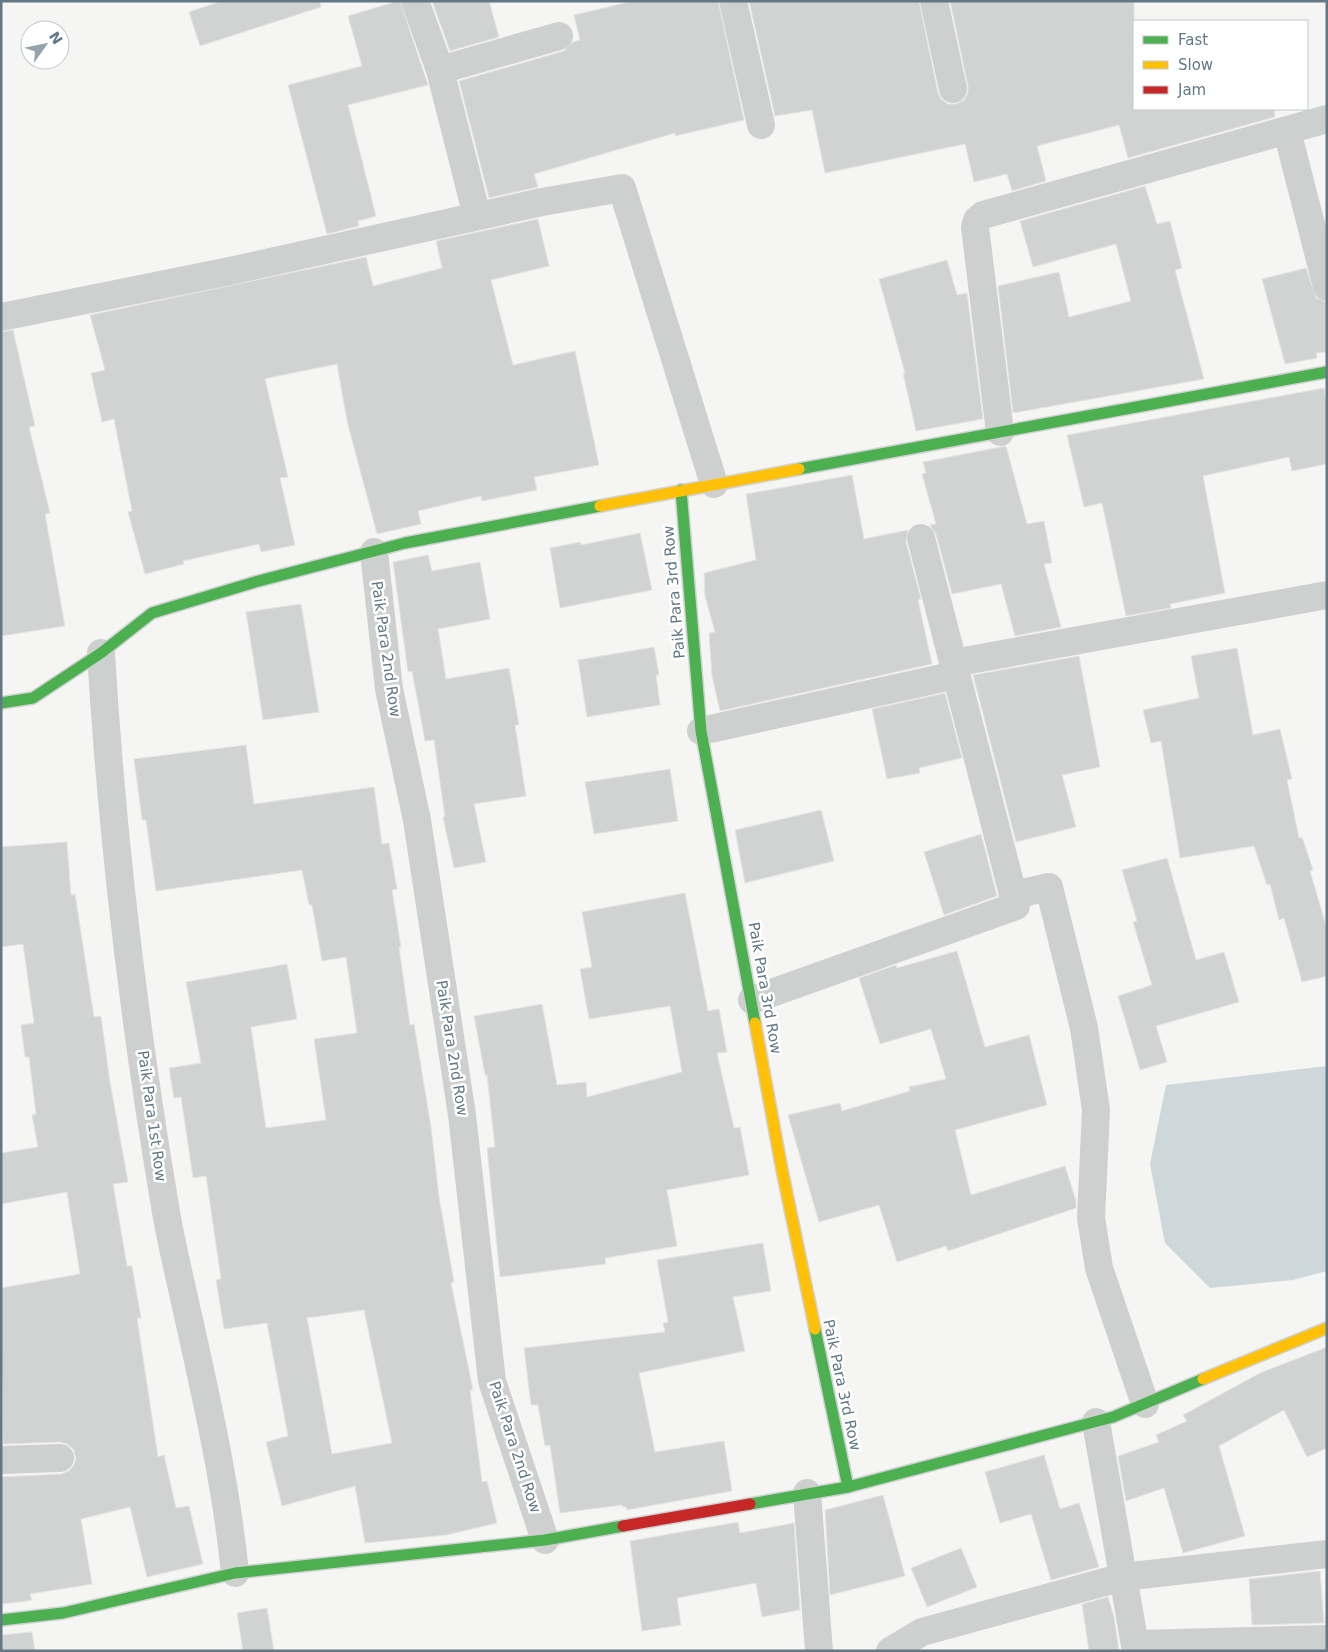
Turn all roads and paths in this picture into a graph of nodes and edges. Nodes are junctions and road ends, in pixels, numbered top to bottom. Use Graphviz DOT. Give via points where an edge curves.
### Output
graph roads {
  1 [pos="415,1"];
  2 [pos="733,1"];
  3 [pos="934,1"];
  4 [pos="559,36"];
  5 [pos="440,70"];
  6 [pos="953,89"];
  7 [pos="1327,119"];
  8 [pos="761,125"];
  9 [pos="1287,131"];
  10 [pos="478,216"];
  11 [pos="1327,287"];
  12 [pos="1,317"];
  13 [pos="1327,372"];
  14 [pos="1000,432"];
  15 [pos="714,484"];
  16 [pos="681,490"];
  17 [pos="921,538"];
  18 [pos="374,552"];
  19 [pos="1327,594"];
  20 [pos="101,653"];
  21 [pos="955,669"];
  22 [pos="1,703"];
  23 [pos="701,731"];
  24 [pos="1013,895"];
  25 [pos="752,1000"];
  26 [pos="1327,1328"];
  27 [pos="1145,1404"];
  28 [pos="1096,1422"];
  29 [pos="60,1458"];
  30 [pos="1,1460"];
  31 [pos="848,1487"];
  32 [pos="806,1493"];
  33 [pos="545,1540"];
  34 [pos="1327,1554"];
  35 [pos="235,1573"];
  36 [pos="1123,1577"];
  37 [pos="1,1620"];
  38 [pos="1327,1640"];
  39 [pos="1135,1648"];
  40 [pos="819,1651"];
  41 [pos="890,1651"];
  1 -- 5 [label="street"];
  2 -- 8 [label="street"];
  3 -- 6 [label="street"];
  4 -- 5 [label="street"];
  5 -- 10 [label="street"];
  7 -- 9 [label="street"];
  9 -- 11 [label="street"];
  9 -- 14 [label="street" via="983,215 977,220 975,227"];
  10 -- 12 [label="street"];
  10 -- 15 [label="street" via="622,188"];
  13 -- 14 [label="street"];
  14 -- 15 [label="street"];
  15 -- 16 [label="street"];
  16 -- 18 [label="street" via="405,543"];
  16 -- 23 [label="street, Paik Para 3rd Row"];
  17 -- 21 [label="street"];
  18 -- 20 [label="street" via="255,582 152,613"];
  18 -- 33 [label="street, Paik Para 2nd Row" via="390,689 417,820 462,1115 492,1381"];
  19 -- 21 [label="street"];
  20 -- 22 [label="street" via="33,698"];
  20 -- 35 [label="street, Paik Para 1st Row" via="111,797 135,1004 163,1198 209,1415 230,1526"];
  21 -- 23 [label="street"];
  21 -- 24 [label="street"];
  23 -- 25 [label="street, Paik Para 3rd Row"];
  24 -- 25 [label="street" via="1016,906"];
  24 -- 27 [label="street" via="1049,887 1084,1028 1096,1110 1091,1218 1099,1268"];
  25 -- 31 [label="street, Paik Para 3rd Row" via="782,1170"];
  26 -- 27 [label="street"];
  27 -- 28 [label="street"];
  28 -- 31 [label="street"];
  28 -- 36 [label="street"];
  29 -- 30 [label="street"];
  31 -- 32 [label="street"];
  32 -- 33 [label="street"];
  32 -- 40 [label="street"];
  33 -- 35 [label="street"];
  34 -- 36 [label="street"];
  35 -- 37 [label="street" via="63,1614"];
  36 -- 39 [label="street"];
  36 -- 41 [label="street" via="922,1632"];
  38 -- 39 [label="street"];
}
